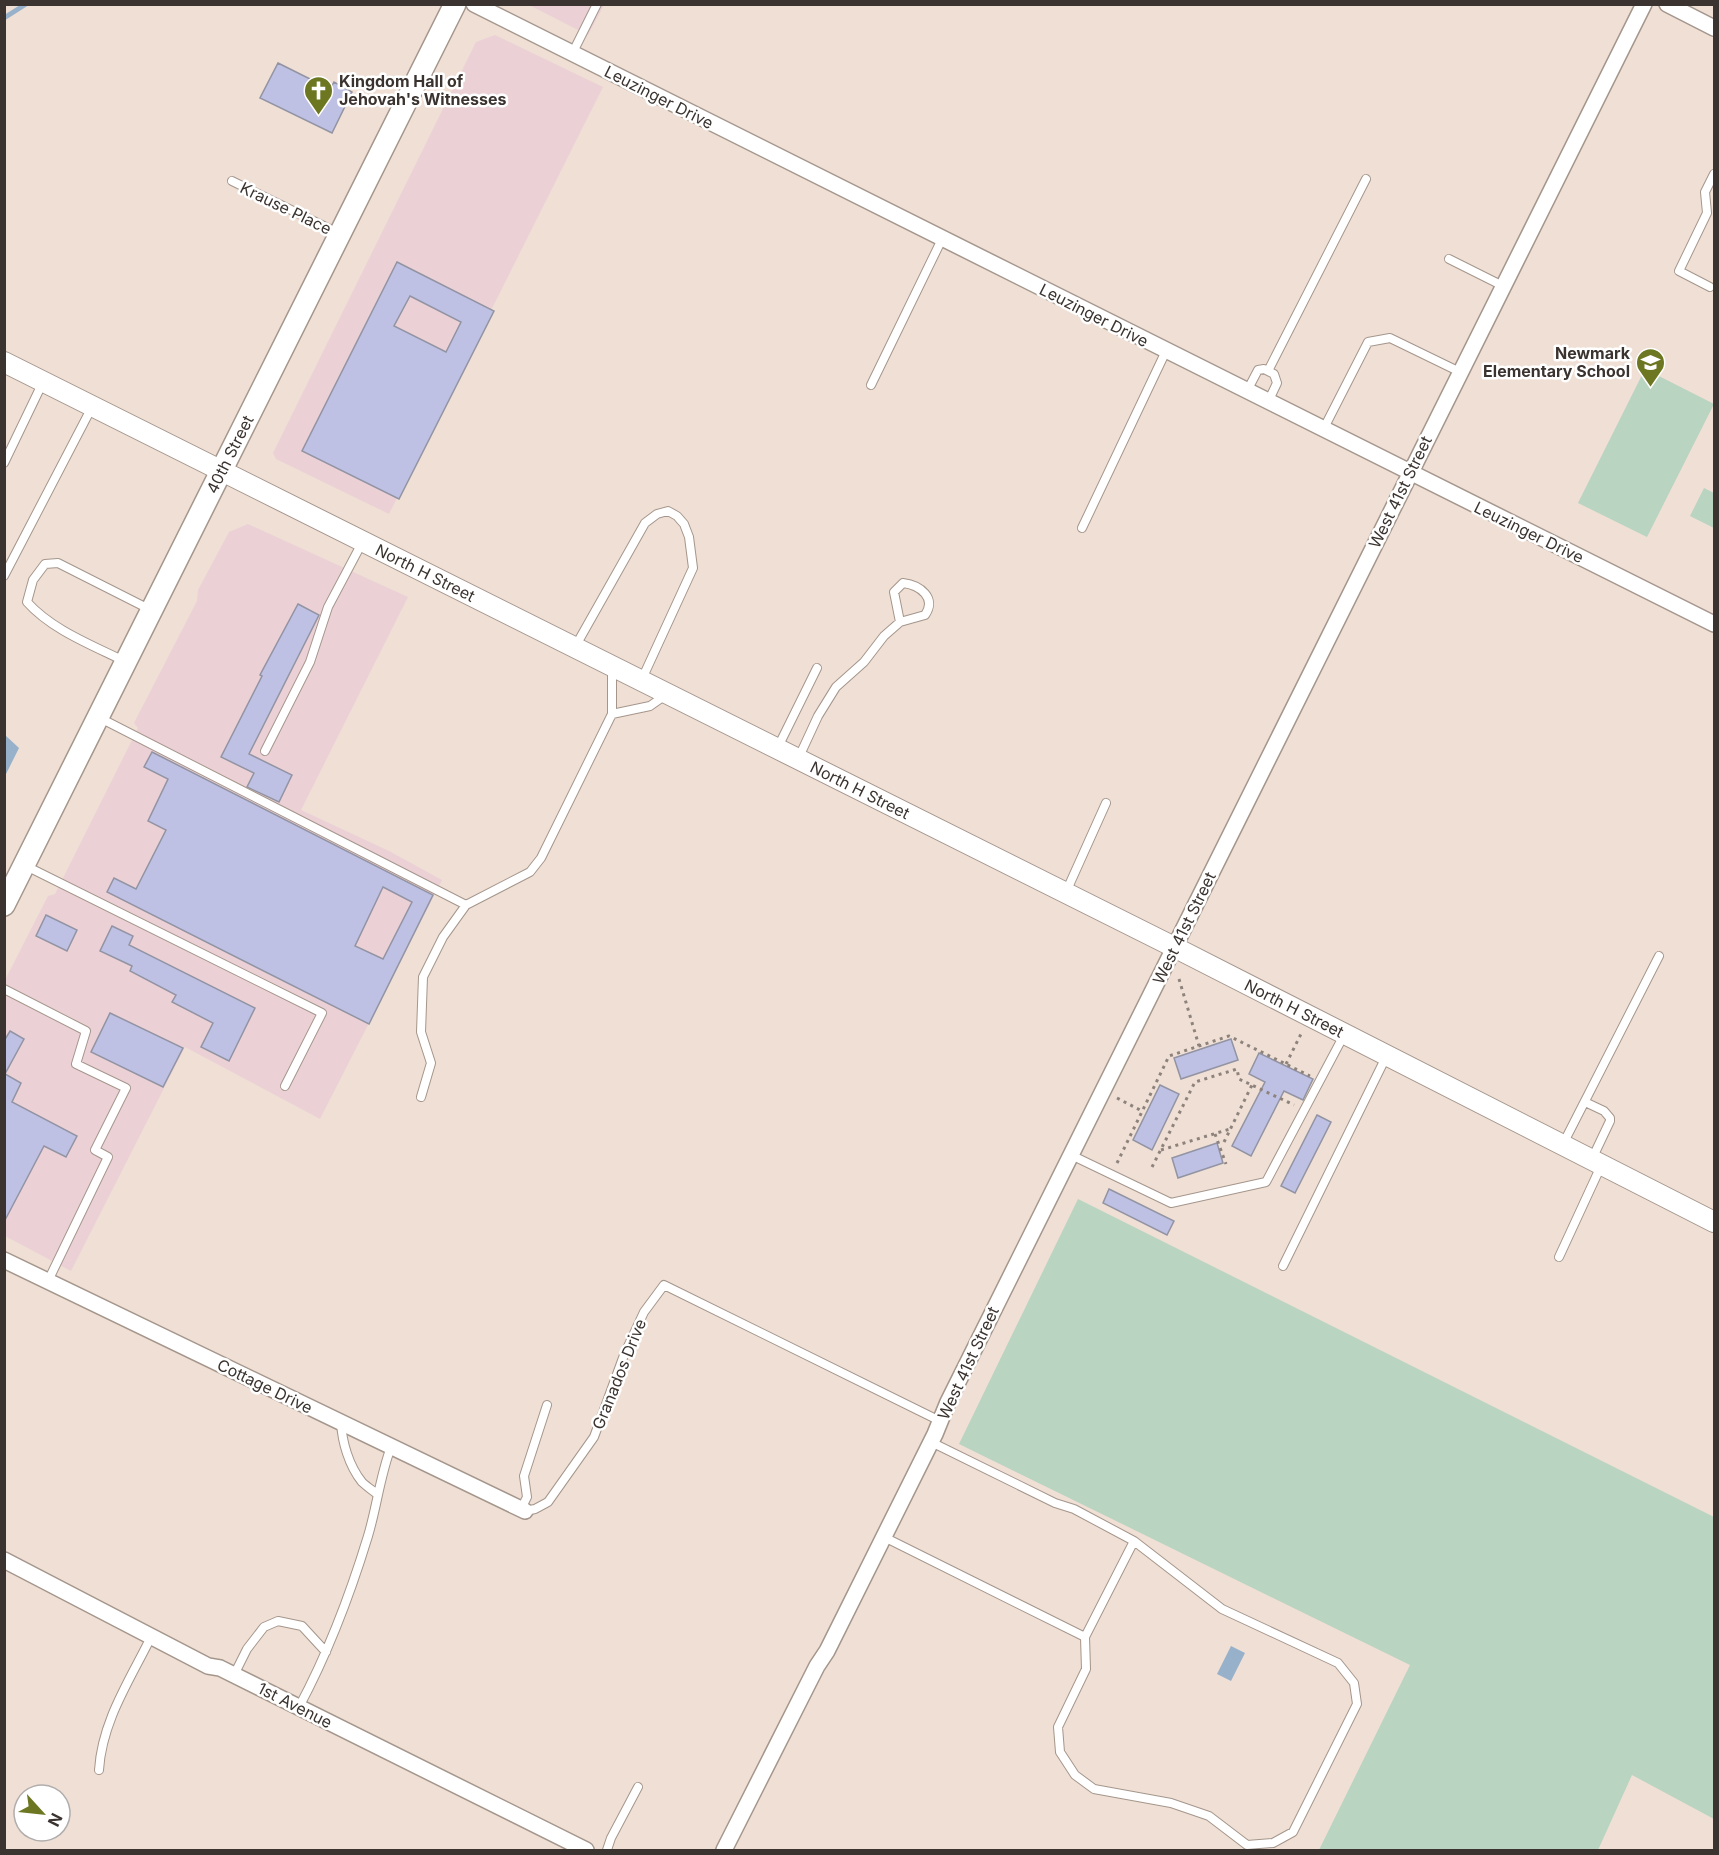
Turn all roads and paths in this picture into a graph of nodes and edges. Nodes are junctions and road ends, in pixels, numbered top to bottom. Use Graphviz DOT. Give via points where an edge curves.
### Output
graph roads {
  1 [pos="455,4"];
  2 [pos="474,4"];
  3 [pos="597,4"];
  4 [pos="1644,4"];
  5 [pos="1667,4"];
  6 [pos="1714,28"];
  7 [pos="572,54"];
  8 [pos="1714,174"];
  9 [pos="1366,179"];
  10 [pos="232,181"];
  11 [pos="339,234"];
  12 [pos="942,239"];
  13 [pos="1449,259"];
  14 [pos="1503,286"];
  15 [pos="1710,287"];
  16 [pos="1166,351"];
  17 [pos="4,362"];
  18 [pos="1268,371"];
  19 [pos="1460,372"];
  20 [pos="44,381"];
  21 [pos="871,385"];
  22 [pos="1247,392"];
  23 [pos="1268,402"];
  24 [pos="92,405"];
  25 [pos="1323,430"];
  26 [pos="4,463"];
  27 [pos="223,470"];
  28 [pos="1409,473"];
  29 [pos="1082,528"];
  30 [pos="363,540"];
  31 [pos="4,576"];
  32 [pos="152,610"];
  33 [pos="900,622"];
  34 [pos="1714,624"];
  35 [pos="575,647"];
  36 [pos="126,662"];
  37 [pos="611,665"];
  38 [pos="818,668"];
  39 [pos="642,680"];
  40 [pos="668,693"];
  41 [pos="612,714"];
  42 [pos="99,717"];
  43 [pos="777,748"];
  44 [pos="264,751"];
  45 [pos="798,759"];
  46 [pos="1106,803"];
  47 [pos="24,866"];
  48 [pos="1066,893"];
  49 [pos="4,905"];
  50 [pos="466,905"];
  51 [pos="1174,947"];
  52 [pos="1659,956"];
  53 [pos="1179,979"];
  54 [pos="4,989"];
  55 [pos="1302,1032"];
  56 [pos="1345,1034"];
  57 [pos="1199,1046"];
  58 [pos="1387,1055"];
  59 [pos="1286,1064"];
  60 [pos="1320,1081"];
  61 [pos="1252,1085"];
  62 [pos="285,1086"];
  63 [pos="421,1097"];
  64 [pos="1115,1098"];
  65 [pos="1585,1102"];
  66 [pos="1304,1110"];
  67 [pos="1142,1111"];
  68 [pos="1230,1129"];
  69 [pos="1215,1134"];
  70 [pos="1224,1142"];
  71 [pos="1563,1145"];
  72 [pos="1161,1150"];
  73 [pos="1071,1155"];
  74 [pos="1597,1162"];
  75 [pos="1226,1164"];
  76 [pos="1152,1167"];
  77 [pos="1112,1174"];
  78 [pos="1714,1222"];
  79 [pos="1559,1257"];
  80 [pos="4,1260"];
  81 [pos="1283,1266"];
  82 [pos="48,1281"];
  83 [pos="547,1405"];
  84 [pos="940,1421"];
  85 [pos="341,1422"];
  86 [pos="932,1442"];
  87 [pos="392,1447"];
  88 [pos="377,1494"];
  89 [pos="523,1510"];
  90 [pos="884,1537"];
  91 [pos="1134,1541"];
  92 [pos="4,1560"];
  93 [pos="151,1637"];
  94 [pos="1085,1637"];
  95 [pos="326,1652"];
  96 [pos="234,1675"];
  97 [pos="298,1707"];
  98 [pos="99,1770"];
  99 [pos="639,1787"];
  100 [pos="586,1851"];
  101 [pos="607,1851"];
  102 [pos="724,1851"];
  1 -- 11 [label="main road, 40th Street"];
  2 -- 7 [label="street, Leuzinger Drive"];
  3 -- 7 [label="lane"];
  4 -- 14 [label="street, West 41st Street"];
  5 -- 6 [label="street"];
  7 -- 12 [label="street, Leuzinger Drive"];
  8 -- 15 [label="lane" via="1705,192 1707,213 1679,271"];
  9 -- 18 [label="lane"];
  10 -- 11 [label="lane, Krause Place"];
  11 -- 27 [label="main road, 40th Street"];
  12 -- 16 [label="street, Leuzinger Drive"];
  12 -- 21 [label="lane"];
  13 -- 14 [label="lane"];
  14 -- 19 [label="street, West 41st Street"];
  16 -- 22 [label="street, Leuzinger Drive"];
  16 -- 29 [label="lane"];
  17 -- 20 [label="street, North H Street"];
  18 -- 22 [label="lane" via="1258,370"];
  18 -- 23 [label="lane" via="1277,380"];
  19 -- 25 [label="lane" via="1390,338 1368,342"];
  19 -- 28 [label="street, West 41st Street"];
  20 -- 24 [label="street, North H Street"];
  20 -- 26 [label="lane"];
  22 -- 23 [label="street, Leuzinger Drive"];
  23 -- 25 [label="street, Leuzinger Drive"];
  24 -- 27 [label="street, North H Street"];
  24 -- 31 [label="lane"];
  25 -- 28 [label="street, Leuzinger Drive"];
  27 -- 30 [label="street, North H Street"];
  27 -- 32 [label="main road, 40th Street"];
  28 -- 34 [label="street, Leuzinger Drive"];
  28 -- 51 [label="street, West 41st Street"];
  30 -- 35 [label="street, North H Street"];
  30 -- 44 [label="lane" via="328,607 310,662"];
  32 -- 36 [label="main road, 40th Street"];
  32 -- 36 [label="lane" via="58,563 45,564 33,580 27,602 38,614"];
  33 -- 33 [label="lane" via="919,618 928,611 929,599 914,584 903,583 894,592"];
  33 -- 45 [label="lane" via="836,687"];
  35 -- 37 [label="street, North H Street"];
  35 -- 39 [label="lane" via="645,523 668,511 684,524 693,568"];
  36 -- 42 [label="main road, 40th Street"];
  37 -- 39 [label="street, North H Street"];
  37 -- 41 [label="lane"];
  38 -- 43 [label="lane"];
  39 -- 40 [label="street, North H Street"];
  40 -- 41 [label="lane" via="650,706"];
  40 -- 43 [label="street, North H Street"];
  41 -- 50 [label="lane" via="541,858 530,872"];
  42 -- 47 [label="main road, 40th Street"];
  42 -- 50 [label="lane"];
  43 -- 45 [label="street, North H Street"];
  45 -- 48 [label="street, North H Street"];
  46 -- 48 [label="lane"];
  47 -- 49 [label="main road, 40th Street"];
  47 -- 62 [label="lane" via="322,1013"];
  48 -- 51 [label="street, North H Street"];
  50 -- 63 [label="lane" via="423,977 421,1032 430,1063"];
  51 -- 56 [label="street, North H Street"];
  51 -- 73 [label="street, West 41st Street"];
  52 -- 65 [label="lane"];
  53 -- 57 [label="path"];
  54 -- 82 [label="lane" via="86,1031 76,1064 126,1088 95,1150 108,1156"];
  55 -- 59 [label="path"];
  56 -- 58 [label="street, North H Street"];
  56 -- 60 [label="lane"];
  57 -- 59 [label="path" via="1229,1036"];
  57 -- 67 [label="path" via="1169,1056"];
  58 -- 71 [label="street, North H Street"];
  58 -- 81 [label="lane"];
  59 -- 60 [label="path"];
  60 -- 66 [label="lane"];
  61 -- 66 [label="path"];
  61 -- 68 [label="path"];
  61 -- 72 [label="path" via="1239,1079 1237,1069 1195,1082"];
  64 -- 67 [label="path"];
  65 -- 71 [label="lane"];
  65 -- 74 [label="lane" via="1610,1118"];
  66 -- 77 [label="lane" via="1266,1182 1171,1203"];
  67 -- 77 [label="path"];
  68 -- 69 [label="path"];
  68 -- 70 [label="path"];
  69 -- 72 [label="path"];
  69 -- 75 [label="path"];
  71 -- 74 [label="street, North H Street"];
  72 -- 76 [label="path"];
  73 -- 77 [label="lane"];
  73 -- 84 [label="street, West 41st Street"];
  74 -- 78 [label="street, North H Street"];
  74 -- 79 [label="lane"];
  80 -- 82 [label="street, Cottage Drive"];
  82 -- 85 [label="street, Cottage Drive"];
  83 -- 89 [label="lane" via="524,1476 527,1497"];
  84 -- 86 [label="street, West 41st Street"];
  84 -- 89 [label="lane, Granados Drive" via="664,1285 644,1312 629,1344 594,1437 548,1502"];
  85 -- 87 [label="street, Cottage Drive"];
  85 -- 88 [label="lane" via="352,1464 362,1482"];
  86 -- 90 [label="street, West 41st Street"];
  86 -- 91 [label="lane"];
  87 -- 88 [label="lane"];
  87 -- 89 [label="street, Cottage Drive"];
  88 -- 95 [label="lane" via="369,1534"];
  90 -- 94 [label="lane"];
  90 -- 102 [label="street, West 41st Street"];
  91 -- 94 [label="lane"];
  91 -- 94 [label="lane" via="1222,1608 1338,1663 1354,1683 1357,1704 1293,1832 1274,1843 1247,1845 1209,1816 1171,1803 1094,1789 1075,1775 1060,1752 1058,1727 1086,1669"];
  92 -- 93 [label="street, 1st Avenue"];
  93 -- 96 [label="street, 1st Avenue"];
  93 -- 98 [label="lane" via="112,1714"];
  95 -- 96 [label="lane" via="302,1626 278,1621 264,1627"];
  95 -- 97 [label="lane"];
  96 -- 97 [label="street, 1st Avenue"];
  97 -- 100 [label="street, 1st Avenue"];
  99 -- 101 [label="lane"];
}
